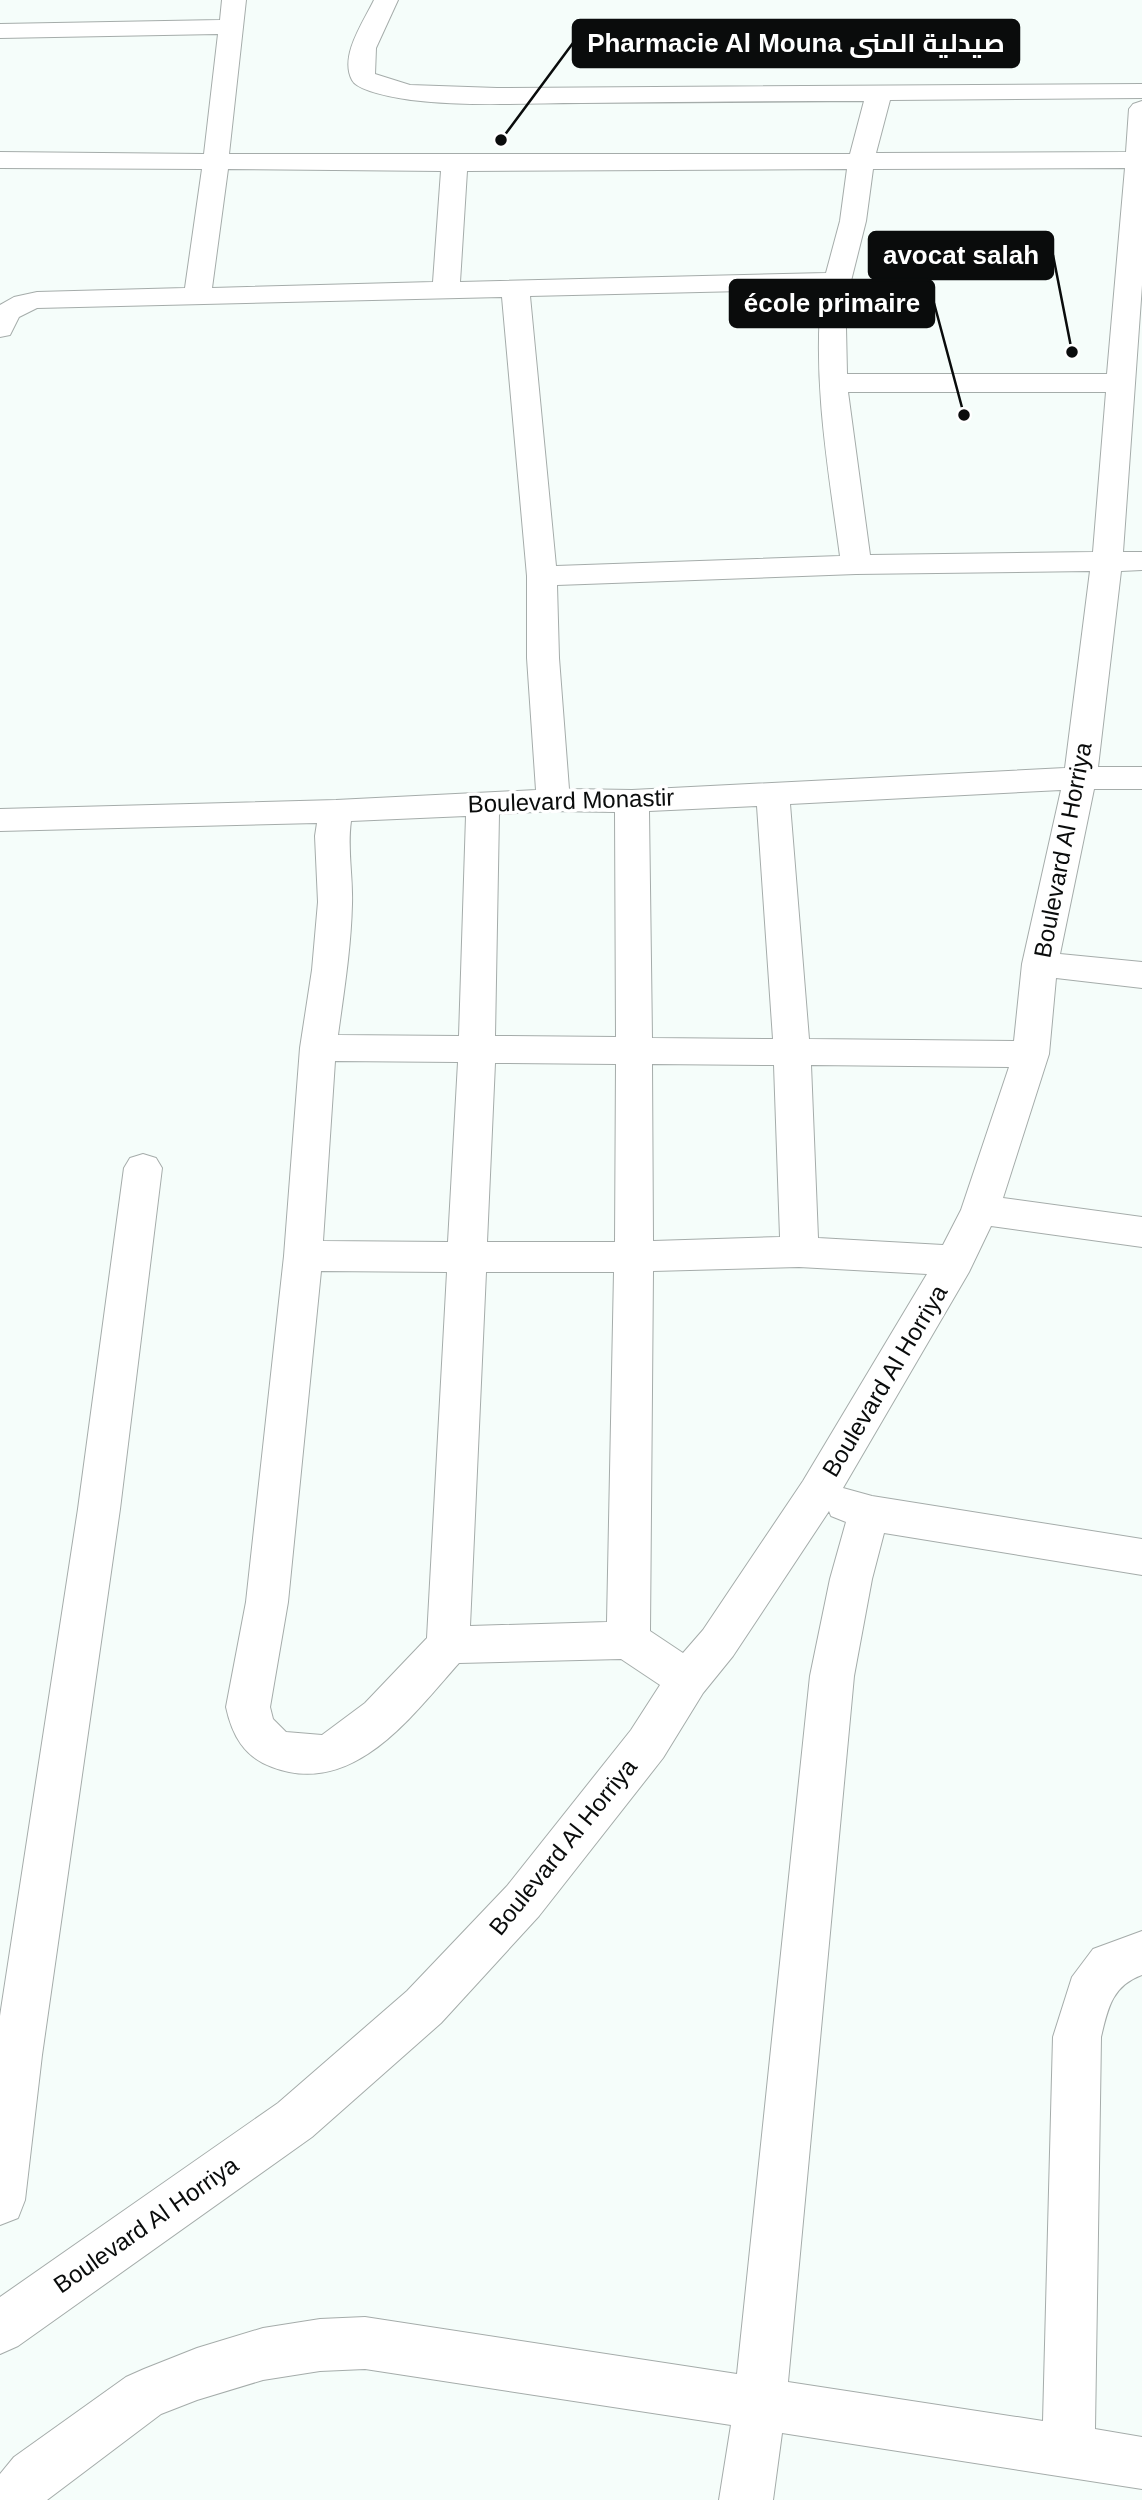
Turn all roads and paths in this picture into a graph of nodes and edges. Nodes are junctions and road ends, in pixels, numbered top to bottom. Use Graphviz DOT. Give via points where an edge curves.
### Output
graph roads {
  1 [pos="234,0"];
  2 [pos="386,0"];
  3 [pos="230,27"];
  4 [pos="0,31"];
  5 [pos="1142,91"];
  6 [pos="879,93"];
  7 [pos="1142,109"];
  8 [pos="1142,116"];
  9 [pos="216,159"];
  10 [pos="0,160"];
  11 [pos="861,160"];
  12 [pos="1137,160"];
  13 [pos="455,162"];
  14 [pos="1136,248"];
  15 [pos="837,281"];
  16 [pos="515,287"];
  17 [pos="446,289"];
  18 [pos="197,298"];
  19 [pos="0,329"];
  20 [pos="833,383"];
  21 [pos="1121,383"];
  22 [pos="1107,561"];
  23 [pos="1142,561"];
  24 [pos="856,565"];
  25 [pos="542,576"];
  26 [pos="1080,778"];
  27 [pos="1142,779"];
  28 [pos="773,794"];
  29 [pos="553,800"];
  30 [pos="632,800"];
  31 [pos="483,803"];
  32 [pos="336,811"];
  33 [pos="0,820"];
  34 [pos="1040,964"];
  35 [pos="1142,975"];
  36 [pos="318,1048"];
  37 [pos="477,1050"];
  38 [pos="635,1052"];
  39 [pos="793,1053"];
  40 [pos="1031,1054"];
  41 [pos="143,1168"];
  42 [pos="980,1210"];
  43 [pos="1142,1232"];
  44 [pos="799,1252"];
  45 [pos="634,1255"];
  46 [pos="303,1256"];
  47 [pos="468,1258"];
  48 [pos="955,1261"];
  49 [pos="818,1493"];
  50 [pos="869,1513"];
  51 [pos="1142,1557"];
  52 [pos="628,1640"];
  53 [pos="448,1645"];
  54 [pos="688,1679"];
  55 [pos="1142,1953"];
  56 [pos="0,2200"];
  57 [pos="0,2328"];
  58 [pos="760,2404"];
  59 [pos="1068,2452"];
  60 [pos="1142,2463"];
  61 [pos="12,2500"];
  62 [pos="746,2500"];
  1 -- 3 [label="street"];
  2 -- 6 [label="street" via="361,52 360,67 363,78 394,91 497,96"];
  3 -- 4 [label="street"];
  3 -- 9 [label="street"];
  5 -- 6 [label="street"];
  6 -- 11 [label="street"];
  7 -- 8 [label="street, Boulevard Al Horriya"];
  8 -- 12 [label="street, Boulevard Al Horriya"];
  9 -- 10 [label="street"];
  9 -- 13 [label="street"];
  9 -- 18 [label="street"];
  11 -- 12 [label="street"];
  11 -- 13 [label="street"];
  11 -- 15 [label="street" via="853,221"];
  12 -- 14 [label="street, Boulevard Al Horriya"];
  13 -- 17 [label="street"];
  14 -- 21 [label="street, Boulevard Al Horriya"];
  15 -- 16 [label="street"];
  15 -- 20 [label="street"];
  16 -- 17 [label="street"];
  16 -- 25 [label="street"];
  17 -- 18 [label="street"];
  18 -- 19 [label="street" via="37,300 19,303 4,316"];
  20 -- 21 [label="street"];
  20 -- 24 [label="street"];
  21 -- 22 [label="street, Boulevard Al Horriya"];
  22 -- 23 [label="street"];
  22 -- 24 [label="street"];
  22 -- 26 [label="street, Boulevard Al Horriya"];
  24 -- 25 [label="street"];
  25 -- 29 [label="street"];
  26 -- 27 [label="street, Boulevard Monastir"];
  26 -- 28 [label="street, Boulevard Monastir"];
  26 -- 34 [label="street, Boulevard Al Horriya"];
  28 -- 30 [label="street, Boulevard Monastir"];
  28 -- 39 [label="street"];
  29 -- 30 [label="street, Boulevard Monastir"];
  29 -- 31 [label="street, Boulevard Monastir"];
  30 -- 38 [label="street"];
  31 -- 32 [label="street, Boulevard Monastir"];
  31 -- 37 [label="street"];
  32 -- 33 [label="street, Boulevard Monastir"];
  32 -- 36 [label="street" via="330,970"];
  34 -- 35 [label="street"];
  34 -- 40 [label="street, Boulevard Al Horriya"];
  36 -- 37 [label="street"];
  36 -- 46 [label="street"];
  37 -- 38 [label="street"];
  37 -- 47 [label="street"];
  38 -- 39 [label="street"];
  38 -- 45 [label="street"];
  39 -- 40 [label="street"];
  39 -- 44 [label="street"];
  40 -- 42 [label="street, Boulevard Al Horriya"];
  41 -- 56 [label="street"];
  42 -- 43 [label="street"];
  42 -- 48 [label="street, Boulevard Al Horriya"];
  44 -- 45 [label="street"];
  44 -- 48 [label="street"];
  45 -- 47 [label="street"];
  45 -- 52 [label="street"];
  46 -- 47 [label="street"];
  46 -- 53 [label="street" via="267,1602 248,1707 250,1722 256,1734 279,1751 307,1757 332,1752 375,1720"];
  47 -- 53 [label="street"];
  48 -- 49 [label="street, Boulevard Al Horriya"];
  49 -- 50 [label="street"];
  49 -- 54 [label="street, Boulevard Al Horriya" via="718,1643"];
  50 -- 51 [label="street"];
  50 -- 58 [label="street" via="832,1676"];
  52 -- 53 [label="street"];
  52 -- 54 [label="street"];
  54 -- 57 [label="street, Boulevard Al Horriya" via="647,1744 523,1900 424,2007 295,2120"];
  55 -- 59 [label="street" via="1110,1965 1090,1993 1077,2037"];
  58 -- 59 [label="street"];
  58 -- 61 [label="street" via="365,2343 320,2345 263,2354 144,2395 33,2476"];
  58 -- 62 [label="street"];
  59 -- 60 [label="street"];
}
